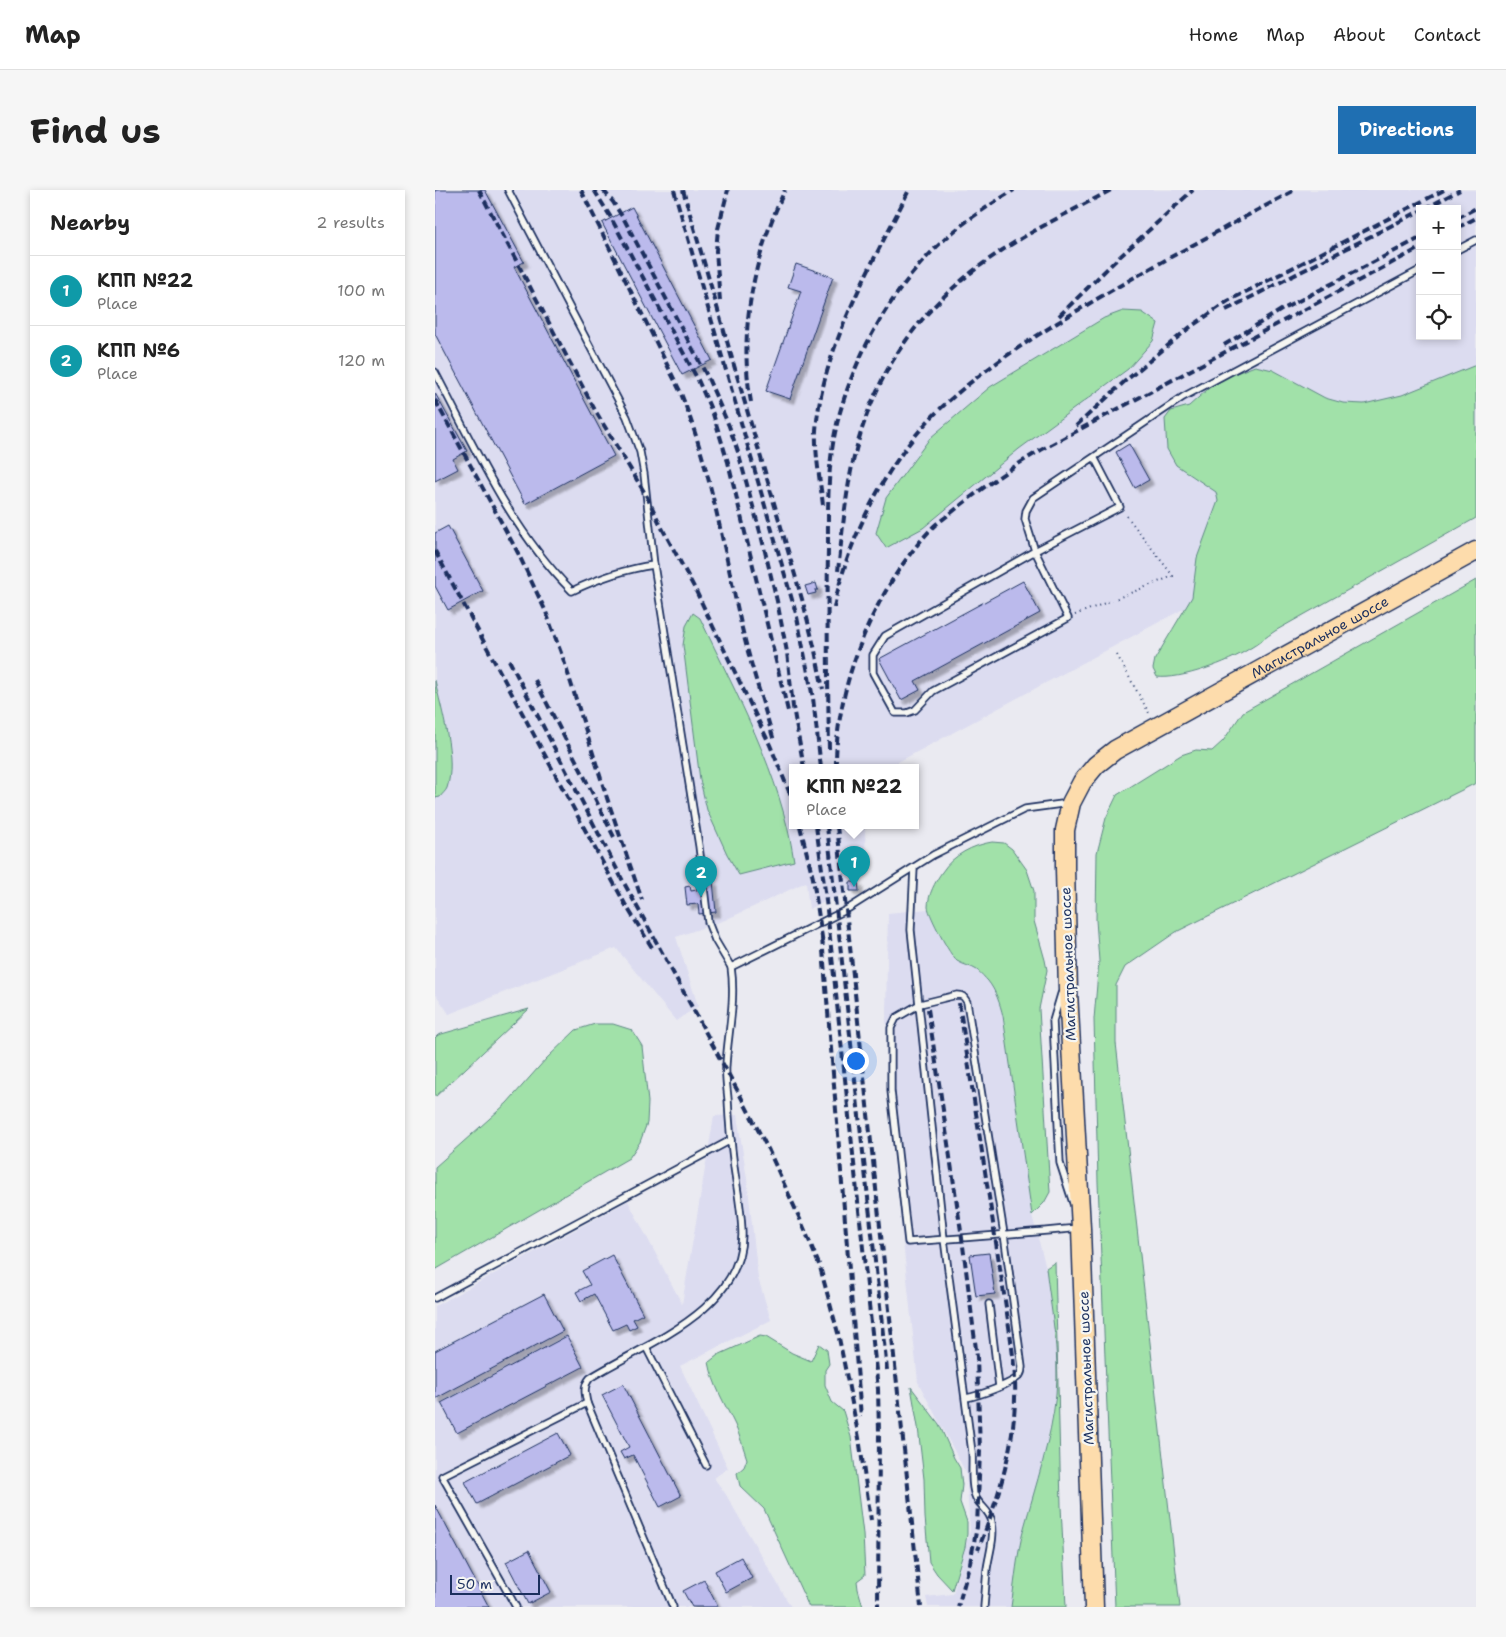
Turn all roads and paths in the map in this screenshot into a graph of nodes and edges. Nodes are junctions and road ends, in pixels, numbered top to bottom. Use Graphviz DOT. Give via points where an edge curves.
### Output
graph roads {
  1 [pos="508,190"];
  2 [pos="1476,240"];
  3 [pos="1461,248"];
  4 [pos="1416,272"];
  5 [pos="435,372"];
  6 [pos="1094,457"];
  7 [pos="1120,507"];
  8 [pos="1035,551"];
  9 [pos="1476,551"];
  10 [pos="654,565"];
  11 [pos="1068,618"];
  12 [pos="1117,655"];
  13 [pos="1157,726"];
  14 [pos="1071,802"];
  15 [pos="913,868"];
  16 [pos="731,967"];
  17 [pos="920,1004"];
  18 [pos="731,1140"];
  19 [pos="1081,1228"];
  20 [pos="1003,1234"];
  21 [pos="944,1239"];
  22 [pos="435,1298"];
  23 [pos="989,1304"];
  24 [pos="646,1347"];
  25 [pos="999,1387"];
  26 [pos="966,1398"];
  27 [pos="587,1403"];
  28 [pos="706,1465"];
  29 [pos="516,1607"];
  30 [pos="673,1607"];
  31 [pos="984,1607"];
  32 [pos="1094,1607"];
  1 -- 10 [label="lane" via="627,417 644,474"];
  2 -- 3 [label="lane"];
  4 -- 6 [label="lane" via="1183,398"];
  5 -- 10 [label="lane" via="507,507 540,556 572,591 612,574"];
  6 -- 7 [label="lane"];
  6 -- 8 [label="lane" via="1033,498 1028,505 1025,519"];
  7 -- 8 [label="lane"];
  7 -- 11 [label="path" via="1173,576"];
  8 -- 11 [label="lane"];
  8 -- 11 [label="lane" via="885,636 873,655 873,673 895,713 907,713 915,710 933,691"];
  9 -- 13 [label="main road, Магистральное шоссе"];
  10 -- 16 [label="lane" via="708,922"];
  12 -- 13 [label="path"];
  13 -- 14 [label="main road, Магистральное шоссе" via="1096,765"];
  14 -- 15 [label="lane" via="1025,809"];
  14 -- 19 [label="main road, Магистральное шоссе" via="1065,830 1068,973"];
  15 -- 16 [label="lane" via="846,910"];
  15 -- 17 [label="lane" via="911,930"];
  16 -- 18 [label="lane" via="733,992 725,1067"];
  17 -- 20 [label="lane" via="957,995 967,1002"];
  17 -- 21 [label="lane"];
  17 -- 21 [label="lane" via="896,1018 891,1028 895,1133 908,1242"];
  18 -- 22 [label="lane"];
  18 -- 24 [label="lane" via="742,1237 736,1266 725,1286 702,1310"];
  19 -- 20 [label="lane"];
  19 -- 32 [label="main road, Магистральное шоссе"];
  20 -- 21 [label="lane"];
  20 -- 25 [label="lane" via="1022,1367 1019,1376"];
  21 -- 26 [label="lane"];
  23 -- 25 [label="lane"];
  24 -- 27 [label="lane" via="590,1378 585,1387"];
  24 -- 28 [label="lane"];
  25 -- 26 [label="lane"];
  26 -- 31 [label="lane" via="973,1486 978,1502 993,1524"];
  27 -- 29 [label="lane" via="442,1476"];
  27 -- 30 [label="lane"];
}
